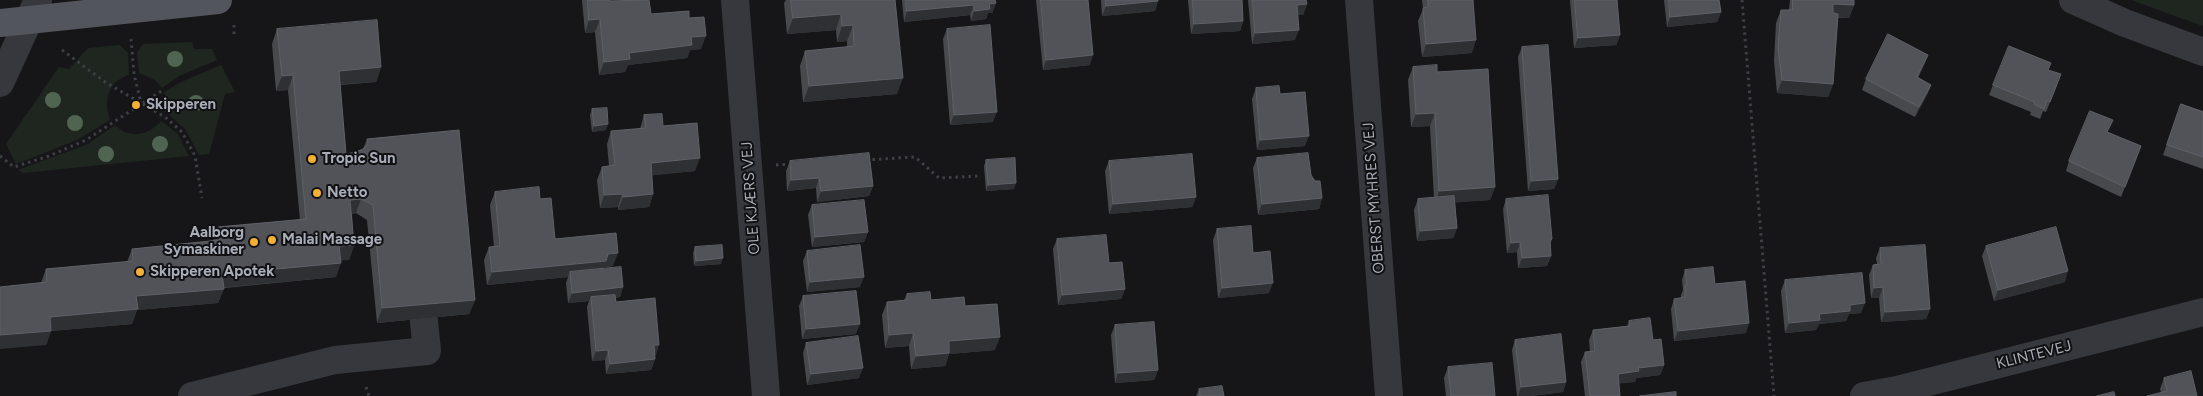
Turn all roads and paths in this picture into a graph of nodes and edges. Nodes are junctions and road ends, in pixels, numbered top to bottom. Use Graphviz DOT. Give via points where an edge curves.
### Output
graph roads {
  1 [pos="218,0"];
  2 [pos="735,0"];
  3 [pos="1360,0"];
  4 [pos="1742,0"];
  5 [pos="2073,0"];
  6 [pos="34,10"];
  7 [pos="0,23"];
  8 [pos="131,38"];
  9 [pos="62,50"];
  10 [pos="2203,52"];
  11 [pos="0,83"];
  12 [pos="163,90"];
  13 [pos="141,103"];
  14 [pos="0,156"];
  15 [pos="857,160"];
  16 [pos="799,163"];
  17 [pos="748,166"];
  18 [pos="979,176"];
  19 [pos="202,198"];
  20 [pos="418,256"];
  21 [pos="2203,312"];
  22 [pos="192,396"];
  23 [pos="766,396"];
  24 [pos="1389,396"];
  25 [pos="1774,396"];
  26 [pos="1864,396"];
  1 -- 6 [label="main road"];
  2 -- 17 [label="street, OLE KJÆRS VEJ"];
  3 -- 24 [label="street, OBERST MYHRES VEJ"];
  4 -- 25 [label="path"];
  5 -- 10 [label="street"];
  6 -- 7 [label="main road"];
  6 -- 11 [label="street"];
  8 -- 13 [label="path" via="134,74"];
  9 -- 13 [label="path"];
  12 -- 13 [label="path"];
  13 -- 14 [label="path" via="86,140 49,156 14,167"];
  13 -- 19 [label="path" via="182,132 195,156"];
  15 -- 18 [label="path" via="915,157 940,178"];
  16 -- 17 [label="path"];
  17 -- 23 [label="street, OLE KJÆRS VEJ"];
  20 -- 22 [label="street" via="426,351 335,360"];
  21 -- 26 [label="street, KLINTEVEJ"];
}
